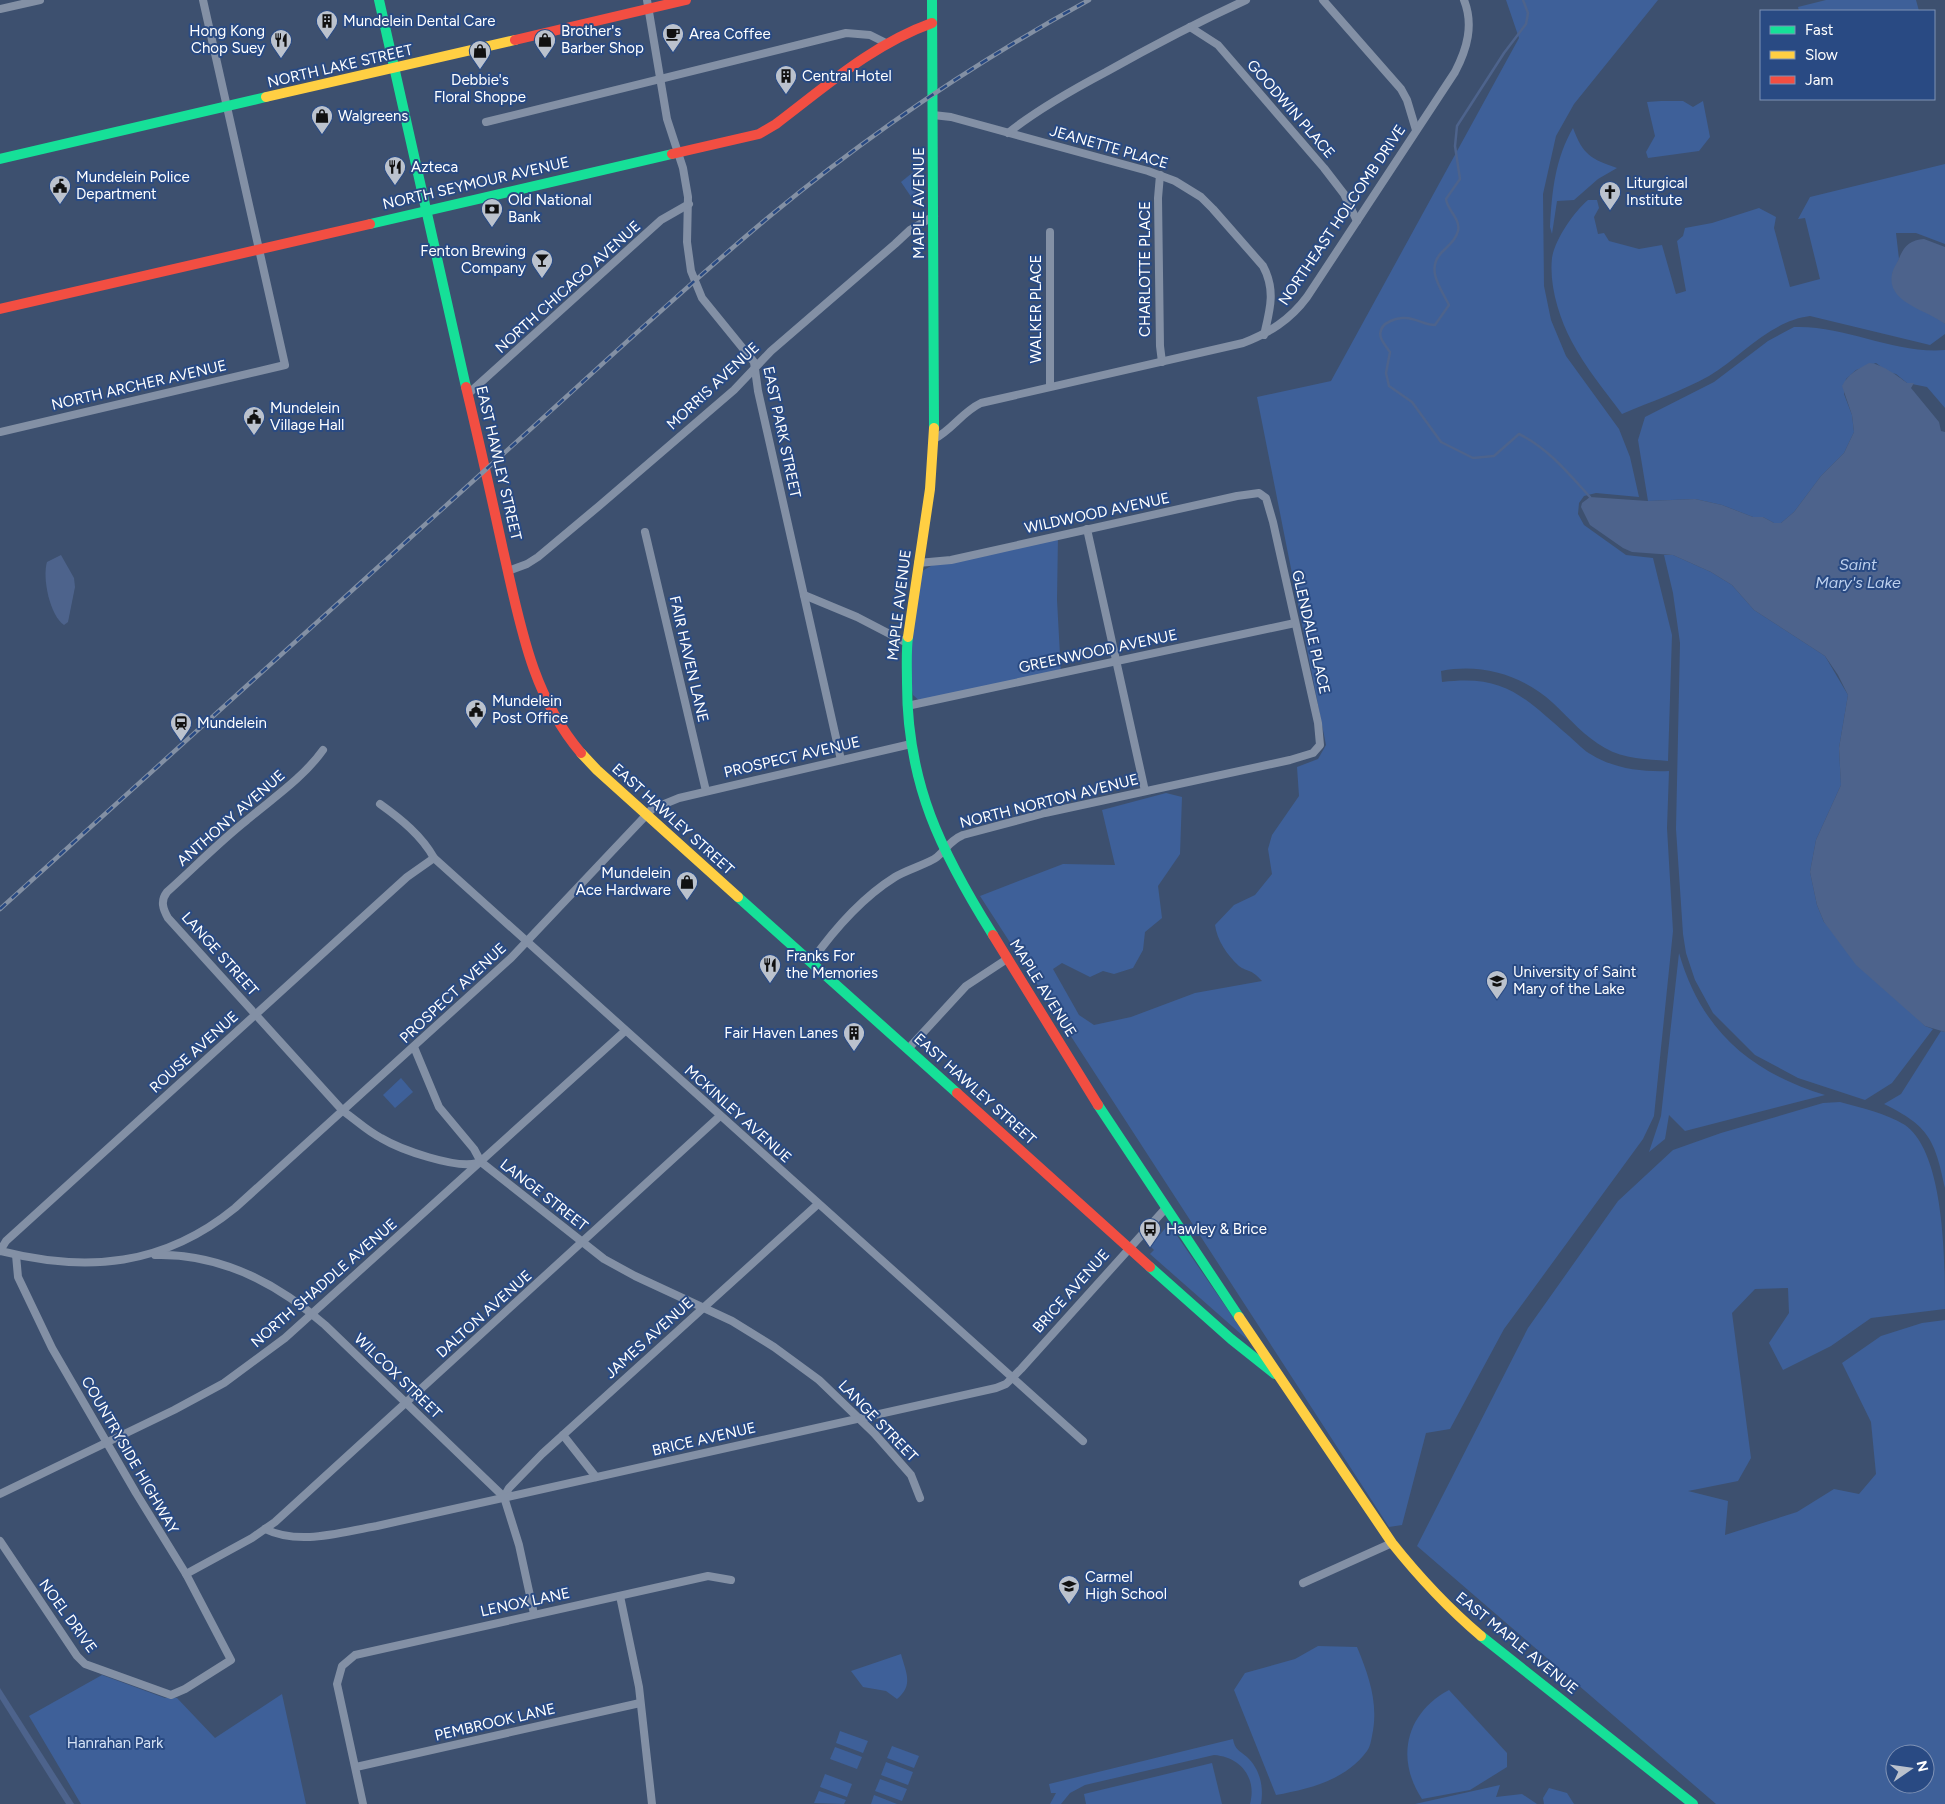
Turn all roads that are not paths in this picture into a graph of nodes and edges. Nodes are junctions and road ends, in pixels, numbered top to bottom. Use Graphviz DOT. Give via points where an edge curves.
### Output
graph roads {
  1 [pos="40,0"];
  2 [pos="203,0"];
  3 [pos="379,0"];
  4 [pos="686,0"];
  5 [pos="932,0"];
  6 [pos="1246,0"];
  7 [pos="1323,0"];
  8 [pos="1464,0"];
  9 [pos="648,4"];
  10 [pos="0,9"];
  11 [pos="932,23"];
  12 [pos="1190,27"];
  13 [pos="888,44"];
  14 [pos="395,69"];
  15 [pos="661,78"];
  16 [pos="227,106"];
  17 [pos="933,115"];
  18 [pos="486,122"];
  19 [pos="1416,130"];
  20 [pos="1008,133"];
  21 [pos="677,152"];
  22 [pos="0,159"];
  23 [pos="1160,176"];
  24 [pos="688,204"];
  25 [pos="427,209"];
  26 [pos="934,216"];
  27 [pos="1357,220"];
  28 [pos="1050,232"];
  29 [pos="258,249"];
  30 [pos="0,309"];
  31 [pos="1264,335"];
  32 [pos="1162,362"];
  33 [pos="755,370"];
  34 [pos="1050,386"];
  35 [pos="468,394"];
  36 [pos="0,432"];
  37 [pos="934,439"];
  38 [pos="1270,510"];
  39 [pos="1087,529"];
  40 [pos="645,532"];
  41 [pos="918,563"];
  42 [pos="508,571"];
  43 [pos="804,595"];
  44 [pos="1295,623"];
  45 [pos="907,643"];
  46 [pos="1117,662"];
  47 [pos="907,706"];
  48 [pos="911,744"];
  49 [pos="323,750"];
  50 [pos="1309,755"];
  51 [pos="840,760"];
  52 [pos="706,791"];
  53 [pos="1146,791"];
  54 [pos="380,804"];
  55 [pos="647,814"];
  56 [pos="944,850"];
  57 [pos="434,858"];
  58 [pos="163,909"];
  59 [pos="527,943"];
  60 [pos="1007,959"];
  61 [pos="811,962"];
  62 [pos="256,1014"];
  63 [pos="625,1031"];
  64 [pos="414,1047"];
  65 [pos="908,1049"];
  66 [pos="343,1111"];
  67 [pos="720,1116"];
  68 [pos="481,1162"];
  69 [pos="818,1204"];
  70 [pos="1165,1209"];
  71 [pos="583,1244"];
  72 [pos="1129,1247"];
  73 [pos="0,1251"];
  74 [pos="16,1255"];
  75 [pos="151,1256"];
  76 [pos="704,1306"];
  77 [pos="312,1314"];
  78 [pos="1012,1378"];
  79 [pos="1282,1379"];
  80 [pos="405,1404"];
  81 [pos="861,1418"];
  82 [pos="563,1435"];
  83 [pos="1083,1441"];
  84 [pos="107,1442"];
  85 [pos="596,1478"];
  86 [pos="0,1494"];
  87 [pos="504,1497"];
  88 [pos="920,1498"];
  89 [pos="265,1529"];
  90 [pos="0,1541"];
  91 [pos="1392,1543"];
  92 [pos="186,1574"];
  93 [pos="731,1580"];
  94 [pos="1303,1583"];
  95 [pos="620,1596"];
  96 [pos="534,1614"];
  97 [pos="215,1671"];
  98 [pos="640,1703"];
  99 [pos="356,1767"];
  100 [pos="363,1804"];
  101 [pos="652,1804"];
  102 [pos="1693,1804"];
  1 -- 10 [label="street"];
  2 -- 16 [label="street"];
  3 -- 14 [label="main road, EAST HAWLEY STREET"];
  4 -- 9 [label="main road, NORTH LAKE STREET"];
  5 -- 11 [label="main road, MAPLE AVENUE"];
  6 -- 12 [label="street"];
  7 -- 19 [label="street" via="1401,89"];
  8 -- 19 [label="street, NORTHEAST HOLCOMB DRIVE" via="1468,35 1463,57"];
  9 -- 14 [label="main road, NORTH LAKE STREET"];
  9 -- 15 [label="street, EAST PARK STREET"];
  11 -- 13 [label="main road, NORTH SEYMOUR AVENUE"];
  11 -- 17 [label="main road, MAPLE AVENUE"];
  12 -- 20 [label="street" via="1073,90"];
  12 -- 27 [label="street, GOODWIN PLACE" via="1218,45 1324,168 1344,194"];
  13 -- 15 [label="street" via="870,35 846,33"];
  13 -- 21 [label="main road, NORTH SEYMOUR AVENUE" via="759,134"];
  14 -- 16 [label="main road, NORTH LAKE STREET"];
  14 -- 25 [label="main road, EAST HAWLEY STREET"];
  15 -- 18 [label="street"];
  15 -- 21 [label="street, EAST PARK STREET" via="667,119"];
  16 -- 22 [label="main road, NORTH LAKE STREET"];
  16 -- 29 [label="street"];
  17 -- 20 [label="street, JEANETTE PLACE"];
  17 -- 26 [label="main road, MAPLE AVENUE"];
  19 -- 27 [label="street, NORTHEAST HOLCOMB DRIVE"];
  20 -- 23 [label="street, JEANETTE PLACE"];
  21 -- 24 [label="street, EAST PARK STREET"];
  21 -- 25 [label="main road, NORTH SEYMOUR AVENUE"];
  23 -- 31 [label="street, JEANETTE PLACE" via="1175,181 1201,198 1263,266 1268,275 1272,300"];
  23 -- 32 [label="street, CHARLOTTE PLACE"];
  24 -- 33 [label="street, EAST PARK STREET" via="687,242 691,271 702,298 749,353"];
  24 -- 35 [label="street, NORTH CHICAGO AVENUE" via="662,220"];
  25 -- 29 [label="main road, NORTH SEYMOUR AVENUE"];
  25 -- 35 [label="main road, EAST HAWLEY STREET"];
  26 -- 33 [label="street, MORRIS AVENUE" via="910,230 771,351"];
  26 -- 37 [label="main road, MAPLE AVENUE"];
  27 -- 31 [label="street, NORTHEAST HOLCOMB DRIVE" via="1299,308"];
  28 -- 34 [label="street, WALKER PLACE"];
  29 -- 30 [label="main road, NORTH SEYMOUR AVENUE"];
  29 -- 36 [label="street, NORTH ARCHER AVENUE" via="285,365"];
  31 -- 32 [label="street, NORTHEAST HOLCOMB DRIVE" via="1243,344"];
  32 -- 34 [label="street, NORTHEAST HOLCOMB DRIVE"];
  33 -- 42 [label="street, MORRIS AVENUE" via="538,557"];
  33 -- 43 [label="street, EAST PARK STREET"];
  34 -- 37 [label="street, NORTHEAST HOLCOMB DRIVE" via="972,407 945,434"];
  35 -- 42 [label="main road, EAST HAWLEY STREET"];
  37 -- 41 [label="main road, MAPLE AVENUE"];
  38 -- 39 [label="street, WILDWOOD AVENUE" via="1264,496 1253,493"];
  38 -- 44 [label="street, GLENDALE PLACE"];
  39 -- 41 [label="street, WILDWOOD AVENUE" via="951,560"];
  39 -- 46 [label="street"];
  40 -- 52 [label="street, FAIR HAVEN LANE"];
  41 -- 45 [label="main road, MAPLE AVENUE"];
  42 -- 55 [label="main road, EAST HAWLEY STREET" via="526,651 547,709 576,749"];
  43 -- 45 [label="street" via="857,616"];
  43 -- 51 [label="street, EAST PARK STREET"];
  44 -- 46 [label="street, GREENWOOD AVENUE"];
  44 -- 50 [label="street, GLENDALE PLACE" via="1321,739 1317,750"];
  45 -- 47 [label="main road, MAPLE AVENUE"];
  46 -- 47 [label="street, GREENWOOD AVENUE"];
  46 -- 53 [label="street"];
  47 -- 48 [label="main road, MAPLE AVENUE"];
  48 -- 51 [label="street, PROSPECT AVENUE"];
  48 -- 56 [label="main road, MAPLE AVENUE" via="922,794"];
  49 -- 58 [label="street, ANTHONY AVENUE" via="288,787 246,820 167,892"];
  50 -- 53 [label="street, NORTH NORTON AVENUE"];
  51 -- 52 [label="street, PROSPECT AVENUE"];
  52 -- 55 [label="street, PROSPECT AVENUE" via="663,803"];
  53 -- 56 [label="street, NORTH NORTON AVENUE" via="980,830 951,840"];
  54 -- 57 [label="street, MCKINLEY AVENUE" via="410,829"];
  55 -- 59 [label="street, PROSPECT AVENUE"];
  55 -- 61 [label="main road, EAST HAWLEY STREET"];
  56 -- 60 [label="main road, MAPLE AVENUE" via="957,878"];
  56 -- 61 [label="street, NORTH NORTON AVENUE" via="936,858 919,864 880,888 826,942"];
  57 -- 59 [label="street, MCKINLEY AVENUE"];
  57 -- 62 [label="street, ROUSE AVENUE" via="407,877"];
  58 -- 62 [label="street, LANGE STREET"];
  59 -- 63 [label="street, MCKINLEY AVENUE"];
  59 -- 64 [label="street, PROSPECT AVENUE"];
  60 -- 65 [label="street" via="966,986"];
  60 -- 70 [label="main road, MAPLE AVENUE"];
  61 -- 65 [label="main road, EAST HAWLEY STREET"];
  62 -- 66 [label="street, LANGE STREET"];
  62 -- 73 [label="street, ROUSE AVENUE" via="67,1184 6,1241"];
  63 -- 67 [label="street, MCKINLEY AVENUE"];
  63 -- 68 [label="street, NORTH SHADDLE AVENUE"];
  64 -- 66 [label="street, PROSPECT AVENUE"];
  64 -- 68 [label="street" via="439,1107"];
  65 -- 72 [label="main road, EAST HAWLEY STREET"];
  66 -- 68 [label="street, LANGE STREET" via="391,1143 463,1165"];
  66 -- 75 [label="street, PROSPECT AVENUE" via="222,1219"];
  67 -- 69 [label="street, MCKINLEY AVENUE"];
  67 -- 71 [label="street, DALTON AVENUE"];
  68 -- 71 [label="street, LANGE STREET"];
  68 -- 77 [label="street, NORTH SHADDLE AVENUE"];
  69 -- 76 [label="street, JAMES AVENUE"];
  69 -- 78 [label="street, MCKINLEY AVENUE"];
  70 -- 72 [label="street, BRICE AVENUE"];
  70 -- 79 [label="main road, MAPLE AVENUE"];
  71 -- 76 [label="street, LANGE STREET" via="635,1276"];
  71 -- 80 [label="street, DALTON AVENUE"];
  72 -- 78 [label="street, BRICE AVENUE"];
  72 -- 79 [label="main road, EAST HAWLEY STREET" via="1231,1339"];
  73 -- 74 [label="street"];
  74 -- 75 [label="street, PROSPECT AVENUE" via="83,1264"];
  74 -- 84 [label="street, COUNTRYSIDE HIGHWAY" via="16,1271 28,1300"];
  75 -- 77 [label="street, WILCOX STREET" via="185,1256 240,1270 270,1285"];
  76 -- 81 [label="street, LANGE STREET" via="774,1347 819,1380"];
  76 -- 82 [label="street, JAMES AVENUE"];
  77 -- 80 [label="street, WILCOX STREET"];
  77 -- 84 [label="street, NORTH SHADDLE AVENUE" via="224,1383"];
  78 -- 81 [label="street, BRICE AVENUE" via="996,1388"];
  78 -- 83 [label="street, MCKINLEY AVENUE"];
  79 -- 91 [label="main road, EAST MAPLE AVENUE"];
  80 -- 87 [label="street, WILCOX STREET"];
  80 -- 89 [label="street, DALTON AVENUE"];
  81 -- 85 [label="street, BRICE AVENUE"];
  81 -- 88 [label="street, LANGE STREET" via="911,1475"];
  82 -- 85 [label="street"];
  82 -- 87 [label="street, JAMES AVENUE" via="508,1488"];
  84 -- 86 [label="street, NORTH SHADDLE AVENUE"];
  84 -- 92 [label="street, COUNTRYSIDE HIGHWAY"];
  85 -- 87 [label="street, BRICE AVENUE"];
  87 -- 89 [label="street, BRICE AVENUE" via="333,1534 300,1538 274,1534"];
  87 -- 96 [label="street, WILCOX STREET" via="519,1545"];
  89 -- 92 [label="street"];
  90 -- 97 [label="street, NOEL DRIVE" via="85,1664 171,1695"];
  91 -- 94 [label="street"];
  91 -- 102 [label="main road, EAST MAPLE AVENUE" via="1446,1606 1480,1636"];
  92 -- 97 [label="street, COUNTRYSIDE HIGHWAY" via="230,1655 230,1662"];
  93 -- 95 [label="street, LENOX LANE" via="708,1576"];
  95 -- 96 [label="street, LENOX LANE"];
  95 -- 98 [label="street"];
  96 -- 99 [label="street, LENOX LANE" via="362,1653 347,1661 338,1678 337,1691"];
  98 -- 99 [label="street, PEMBROOK LANE"];
  98 -- 101 [label="street"];
  99 -- 100 [label="street"];
}
